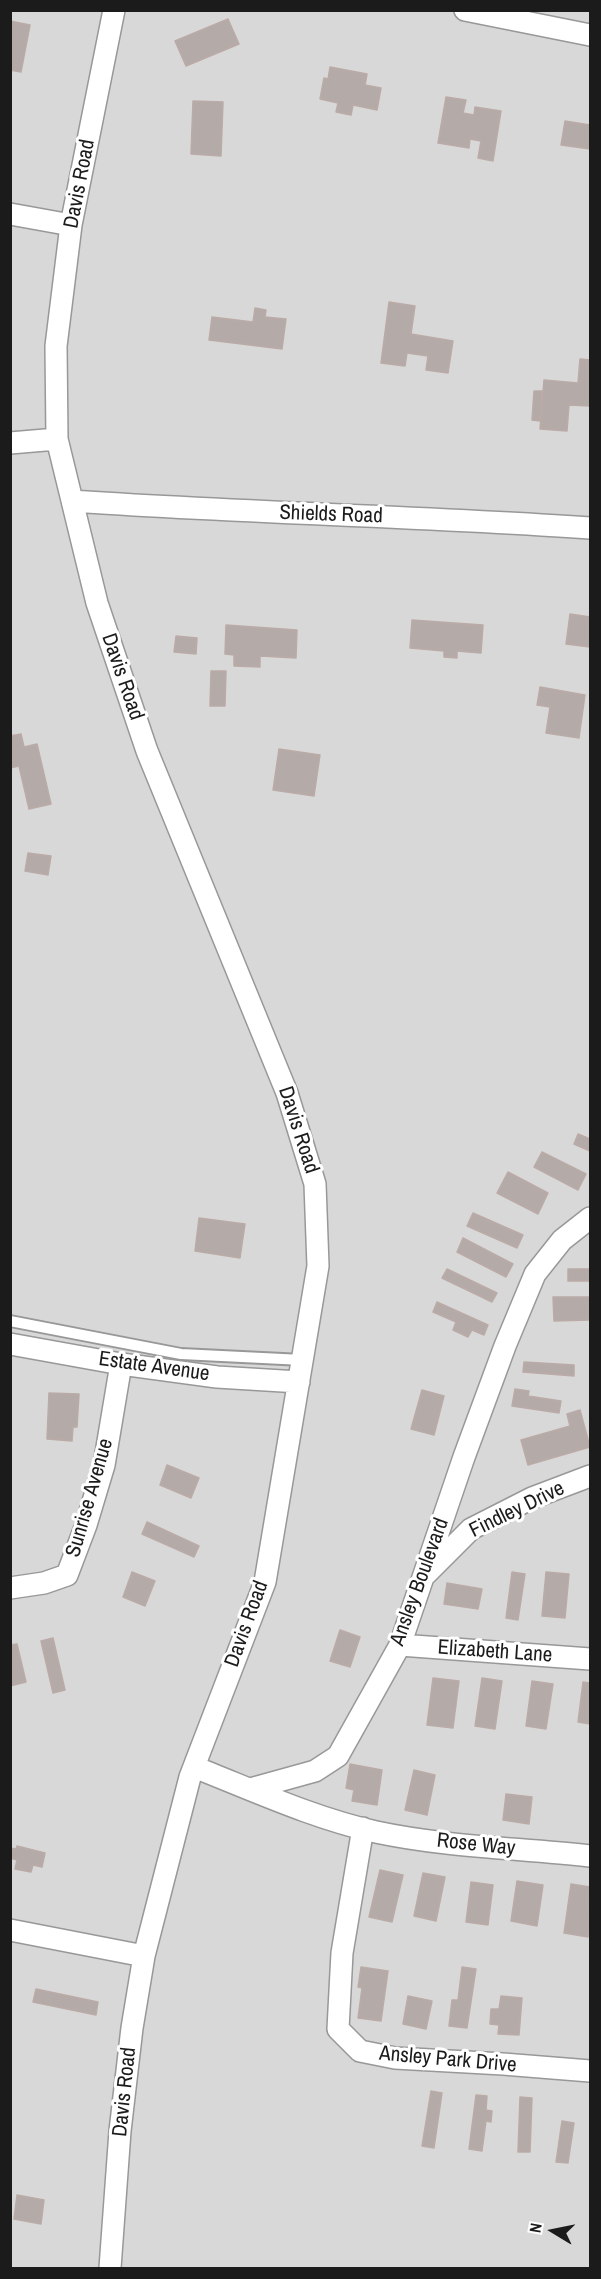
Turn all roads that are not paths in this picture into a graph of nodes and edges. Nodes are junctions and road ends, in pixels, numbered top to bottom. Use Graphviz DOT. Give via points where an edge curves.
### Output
graph roads {
  1 [pos="114,10"];
  2 [pos="465,10"];
  3 [pos="591,35"];
  4 [pos="10,214"];
  5 [pos="71,225"];
  6 [pos="57,439"];
  7 [pos="10,442"];
  8 [pos="72,501"];
  9 [pos="591,528"];
  10 [pos="591,1218"];
  11 [pos="10,1321"];
  12 [pos="10,1344"];
  13 [pos="303,1360"];
  14 [pos="122,1364"];
  15 [pos="299,1382"];
  16 [pos="591,1476"];
  17 [pos="423,1576"];
  18 [pos="10,1588"];
  19 [pos="400,1645"];
  20 [pos="591,1659"];
  21 [pos="194,1767"];
  22 [pos="250,1789"];
  23 [pos="363,1828"];
  24 [pos="591,1856"];
  25 [pos="10,1930"];
  26 [pos="144,1956"];
  27 [pos="591,2071"];
  28 [pos="110,2268"];
  1 -- 5 [label="street, Davis Road"];
  2 -- 3 [label="street"];
  4 -- 5 [label="street"];
  5 -- 6 [label="street, Davis Road" via="56,346"];
  6 -- 7 [label="street"];
  6 -- 8 [label="street, Davis Road"];
  8 -- 9 [label="street, Shields Road"];
  8 -- 13 [label="street, Davis Road" via="97,603 147,751 287,1093 315,1184 318,1266"];
  10 -- 17 [label="street, Ansley Boulevard" via="562,1240 535,1274 505,1346"];
  11 -- 13 [label="lane" via="181,1354"];
  12 -- 14 [label="street, Estate Avenue"];
  13 -- 15 [label="street, Davis Road"];
  14 -- 15 [label="street, Estate Avenue" via="217,1377"];
  14 -- 18 [label="street, Sunrise Avenue" via="104,1465 66,1575"];
  15 -- 21 [label="street, Davis Road" via="264,1582"];
  16 -- 17 [label="street, Findley Drive" via="532,1498 471,1529"];
  17 -- 19 [label="street, Ansley Boulevard"];
  19 -- 20 [label="street, Elizabeth Lane"];
  19 -- 22 [label="street, Ansley Boulevard" via="338,1756 315,1771"];
  21 -- 22 [label="street"];
  21 -- 26 [label="street, Davis Road"];
  22 -- 23 [label="street"];
  23 -- 24 [label="street, Rose Way" via="446,1843"];
  23 -- 27 [label="street, Ansley Park Drive" via="342,1953 338,2029 360,2051 395,2058"];
  25 -- 26 [label="street"];
  26 -- 28 [label="street, Davis Road" via="121,2121"];
}
